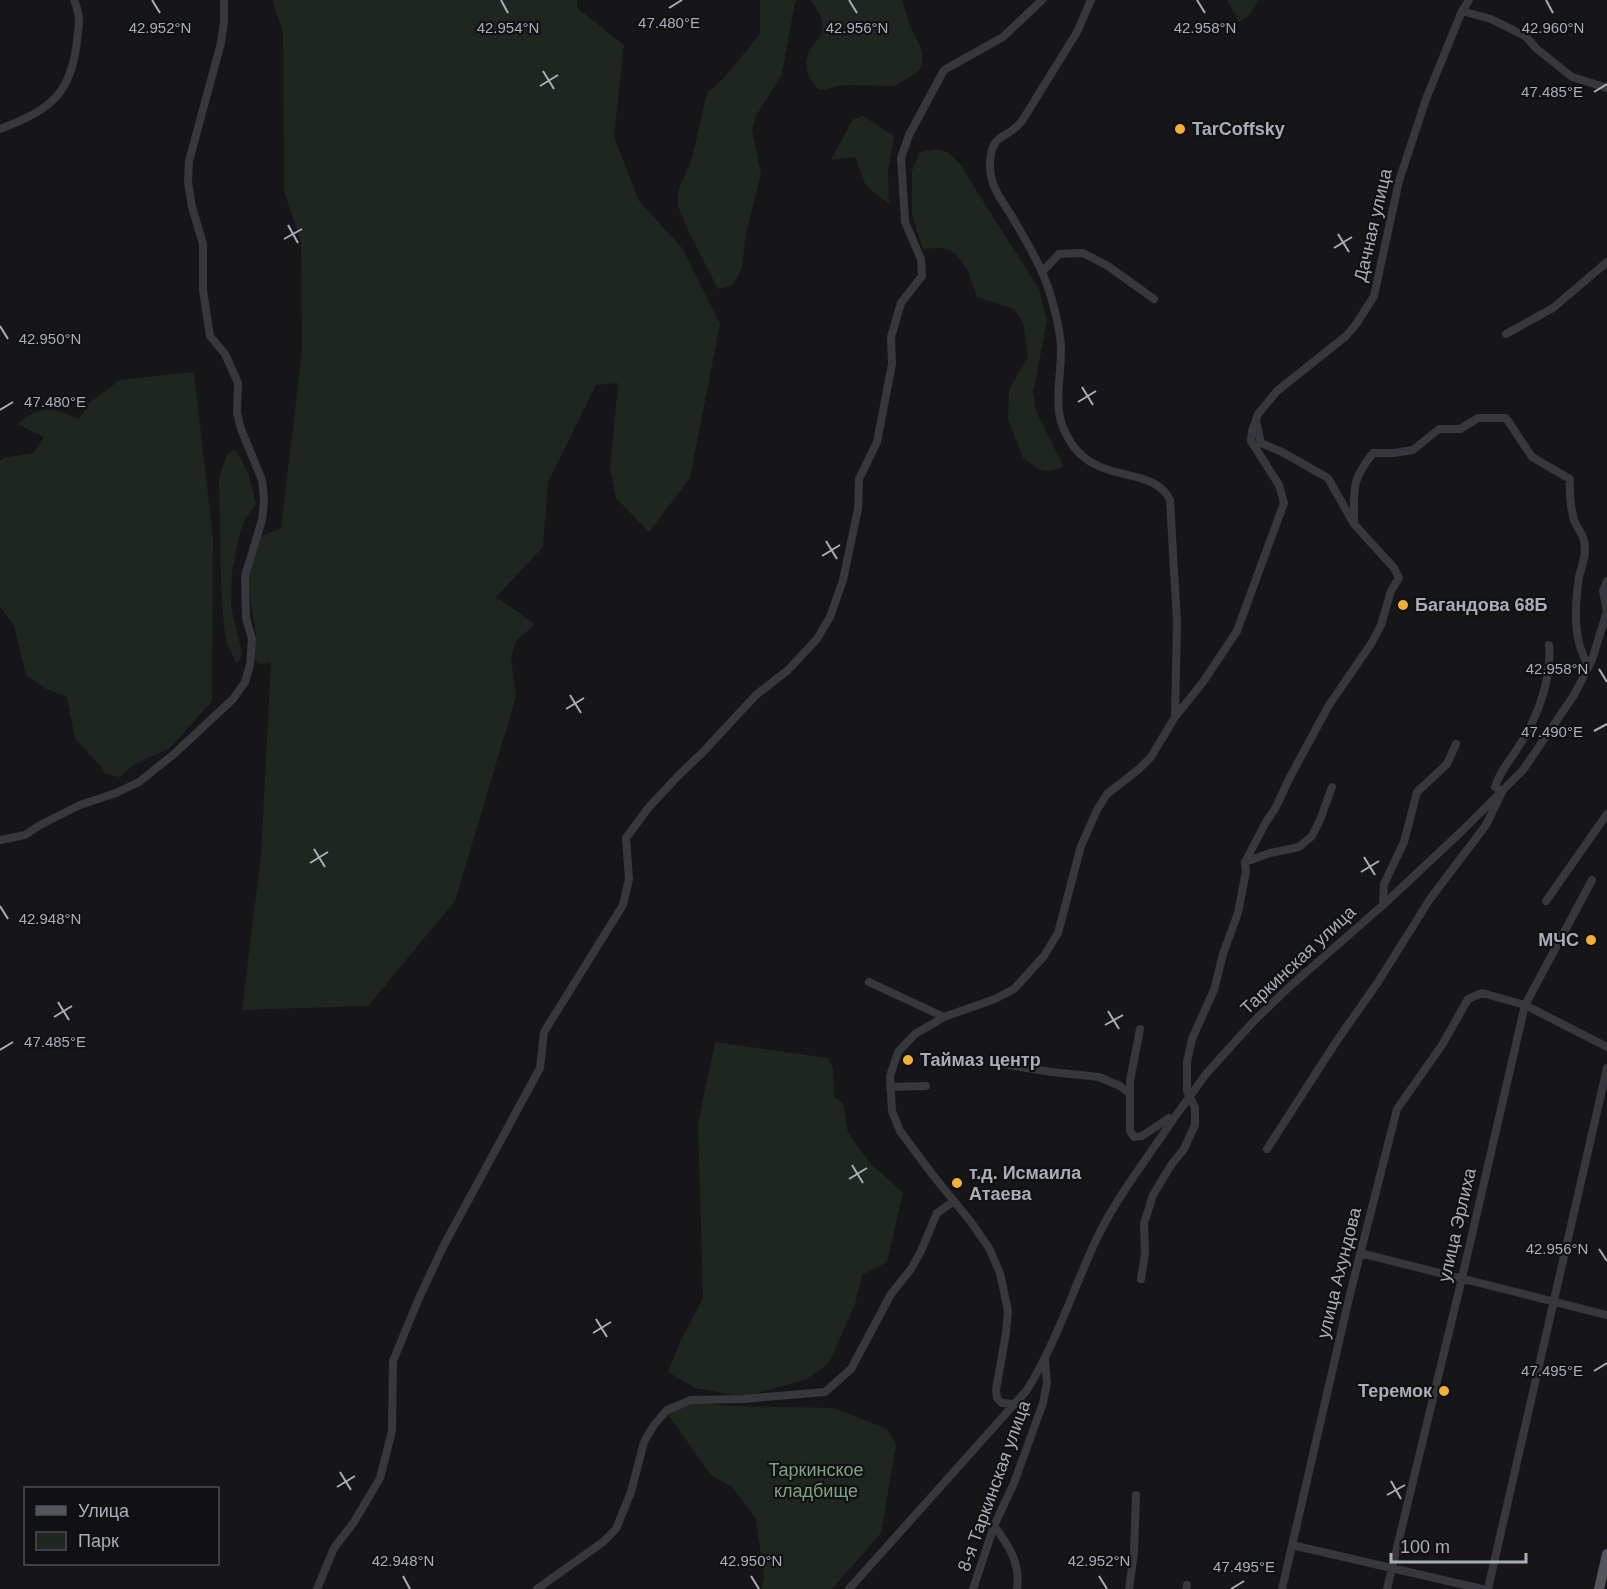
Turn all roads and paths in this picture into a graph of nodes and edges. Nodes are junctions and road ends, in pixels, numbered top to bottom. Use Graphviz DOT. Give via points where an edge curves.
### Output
graph roads {
  1 [pos="74,0"];
  2 [pos="224,0"];
  3 [pos="1042,0"];
  4 [pos="1091,0"];
  5 [pos="1469,0"];
  6 [pos="1462,10"];
  7 [pos="1607,88"];
  8 [pos="0,129"];
  9 [pos="1607,261"];
  10 [pos="1043,271"];
  11 [pos="1154,299"];
  12 [pos="1506,334"];
  13 [pos="1256,421"];
  14 [pos="1354,524"];
  15 [pos="1607,581"];
  16 [pos="1607,612"];
  17 [pos="1549,645"];
  18 [pos="1589,666"];
  19 [pos="1175,717"];
  20 [pos="1456,744"];
  21 [pos="1332,787"];
  22 [pos="1502,792"];
  23 [pos="1607,814"];
  24 [pos="0,840"];
  25 [pos="1245,862"];
  26 [pos="1592,880"];
  27 [pos="1546,901"];
  28 [pos="1383,904"];
  29 [pos="869,982"];
  30 [pos="1525,1005"];
  31 [pos="944,1017"];
  32 [pos="1140,1029"];
  33 [pos="1607,1047"];
  34 [pos="996,1063"];
  35 [pos="1607,1068"];
  36 [pos="926,1086"];
  37 [pos="890,1087"];
  38 [pos="1130,1094"];
  39 [pos="1172,1121"];
  40 [pos="1268,1149"];
  41 [pos="954,1201"];
  42 [pos="1360,1253"];
  43 [pos="1462,1278"];
  44 [pos="1141,1279"];
  45 [pos="1553,1300"];
  46 [pos="1607,1315"];
  47 [pos="1045,1360"];
  48 [pos="1015,1404"];
  49 [pos="1136,1495"];
  50 [pos="994,1526"];
  51 [pos="1292,1545"];
  52 [pos="1607,1554"];
  53 [pos="1607,1560"];
  54 [pos="1392,1569"];
  55 [pos="317,1589"];
  56 [pos="537,1589"];
  57 [pos="849,1589"];
  58 [pos="973,1589"];
  59 [pos="1017,1589"];
  60 [pos="1130,1589"];
  61 [pos="1282,1589"];
  62 [pos="1387,1589"];
  63 [pos="1482,1589"];
  64 [pos="1488,1589"];
  65 [pos="1599,1589"];
  1 -- 8 [label="street" via="80,13 69,80 55,100 29,118"];
  2 -- 24 [label="street" via="221,43 189,161 188,182 203,244 203,290 210,336 225,354 238,383 240,429 262,480 262,520 245,576 246,618 252,639 250,665 245,682 233,699 139,782 80,805 25,835"];
  3 -- 55 [label="street" via="1003,37 944,70 909,135 902,158 905,222 921,259 922,276 901,303 891,337 891,372 877,442 859,479 858,509 843,580 830,617 817,639 678,776 626,838 629,879 623,905 544,1032 540,1068 419,1298 393,1361 392,1431 380,1478 334,1548"];
  4 -- 10 [label="street" via="1077,32 1022,121 998,138 991,153 993,187"];
  5 -- 6 [label="street, Дачная улица"];
  6 -- 7 [label="street" via="1525,36 1572,78"];
  6 -- 13 [label="street, Дачная улица" via="1426,99 1399,181 1374,296 1346,336 1277,391"];
  9 -- 12 [label="street" via="1553,308"];
  10 -- 11 [label="street" via="1059,254 1083,254 1108,266"];
  10 -- 19 [label="street" via="1060,336 1057,402 1062,427 1076,450 1095,466 1152,482 1170,500 1177,622"];
  13 -- 14 [label="street" via="1261,443 1328,478"];
  13 -- 19 [label="street" via="1251,441 1279,485 1284,503 1237,631"];
  14 -- 18 [label="street" via="1354,482 1373,453 1413,450 1439,429 1460,429 1478,418 1506,418 1532,457 1570,479 1569,503 1583,535 1585,552 1575,617 1580,653"];
  14 -- 25 [label="street" via="1399,578 1371,644 1329,705"];
  15 -- 16 [label="street" via="1603,591"];
  16 -- 18 [label="street, Таркинская улица"];
  17 -- 22 [label="street" via="1551,662 1545,688 1522,742 1498,775 1495,787"];
  18 -- 22 [label="street, Таркинская улица" via="1552,730"];
  19 -- 31 [label="street" via="1150,757 1107,794 1097,810 1081,846 1058,933 1044,956 1014,989"];
  20 -- 28 [label="street" via="1447,764 1417,792 1404,842 1384,884"];
  21 -- 25 [label="street" via="1312,836 1299,848"];
  22 -- 28 [label="street, Таркинская улица"];
  22 -- 40 [label="street" via="1486,825 1430,900"];
  23 -- 27 [label="street"];
  25 -- 44 [label="street" via="1238,913 1187,1062 1187,1091 1196,1108 1195,1125 1153,1195 1144,1223"];
  26 -- 30 [label="street, улица Эрлиха"];
  28 -- 39 [label="street, Таркинская улица, bridge" via="1252,1023 1206,1074"];
  29 -- 31 [label="street"];
  30 -- 33 [label="street"];
  30 -- 42 [label="street, улица Ахундова" via="1482,993 1468,999 1442,1045 1397,1109"];
  30 -- 43 [label="street, улица Эрлиха"];
  31 -- 37 [label="street" via="915,1034 902,1047 892,1066"];
  32 -- 38 [label="street"];
  34 -- 38 [label="street" via="1099,1077"];
  35 -- 45 [label="street"];
  36 -- 37 [label="street"];
  37 -- 41 [label="street" via="892,1111 900,1131"];
  38 -- 39 [label="street" via="1134,1137 1169,1118"];
  39 -- 47 [label="street, Таркинская улица" via="1120,1196 1097,1239"];
  41 -- 48 [label="street" via="989,1248 1000,1273 1008,1311 996,1390 1002,1403"];
  41 -- 56 [label="street" via="937,1213 916,1260 891,1294 851,1369 825,1392 691,1400 667,1410 644,1442 616,1529"];
  42 -- 43 [label="street"];
  42 -- 51 [label="street, улица Ахундова"];
  43 -- 45 [label="street"];
  43 -- 54 [label="street, улица Эрлиха"];
  45 -- 46 [label="street"];
  45 -- 64 [label="street"];
  47 -- 48 [label="street, Таркинская улица"];
  47 -- 50 [label="street, 8-я Таркинская улица" via="1047,1383 1043,1403"];
  48 -- 57 [label="street, Таркинская улица"];
  49 -- 60 [label="street"];
  50 -- 58 [label="street, 8-я Таркинская улица"];
  50 -- 59 [label="street" via="1012,1553 1017,1567"];
  51 -- 54 [label="street"];
  51 -- 61 [label="street, улица Ахундова"];
  52 -- 65 [label="main road"];
  53 -- 65 [label="main road"];
  54 -- 62 [label="street, улица Эрлиха"];
  54 -- 63 [label="street"];
}
